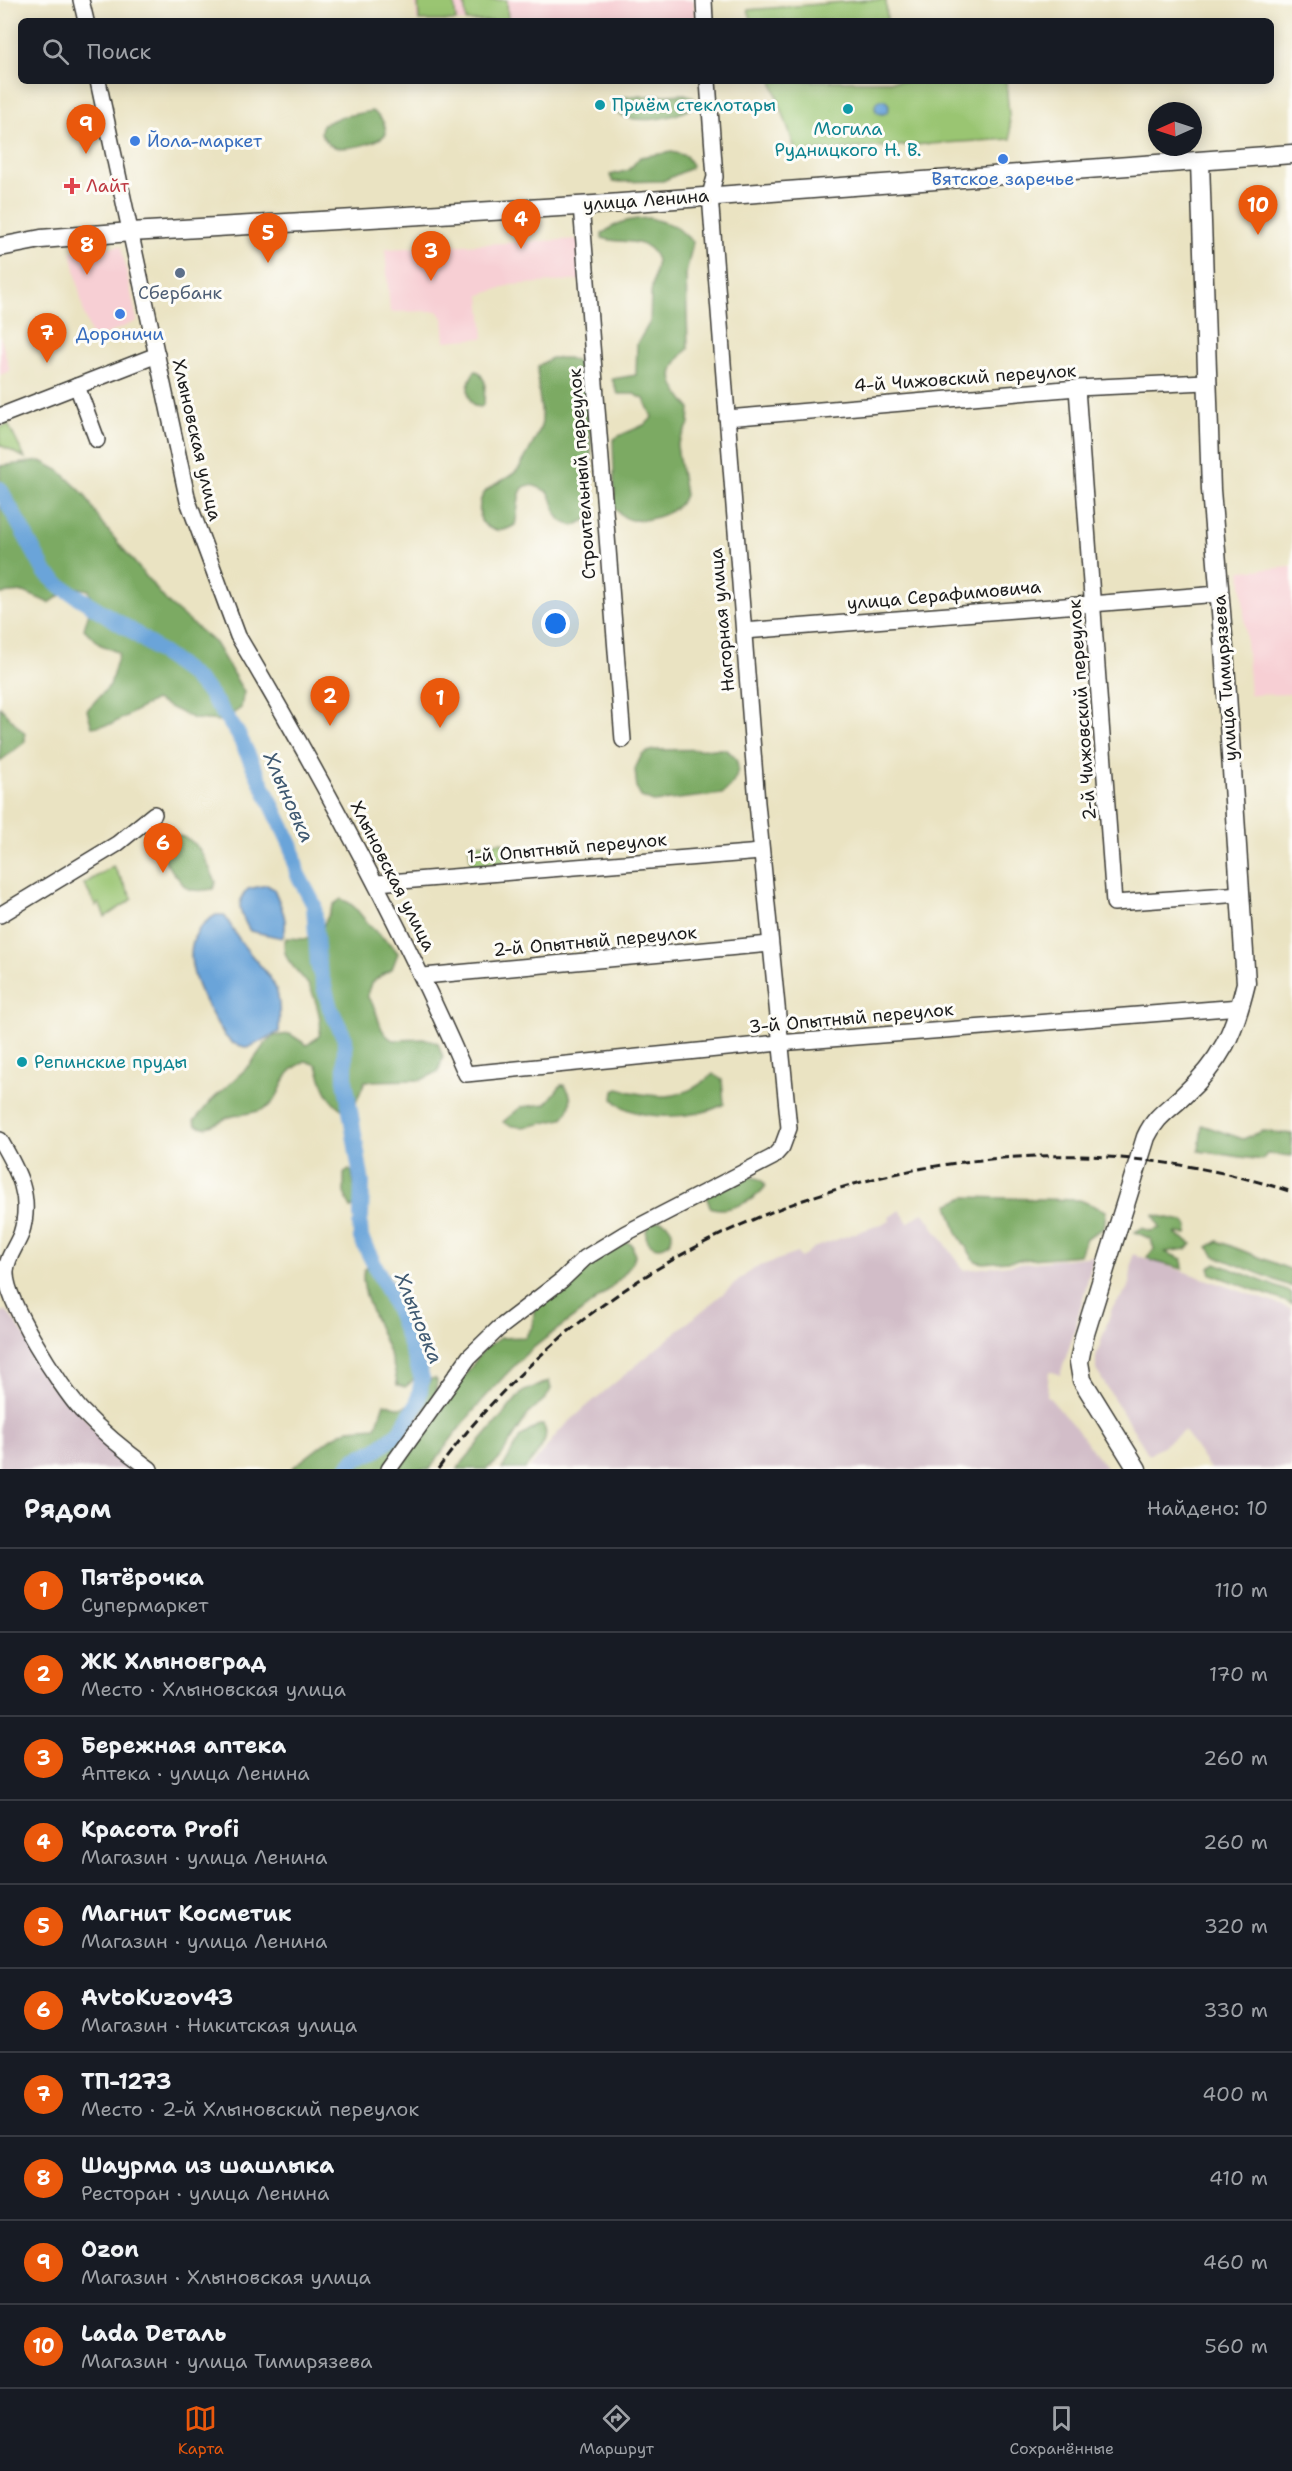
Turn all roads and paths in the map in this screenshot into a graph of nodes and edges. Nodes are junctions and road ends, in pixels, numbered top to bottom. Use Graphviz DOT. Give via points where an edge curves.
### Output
graph roads {
  1 [pos="81,0"];
  2 [pos="704,0"];
  3 [pos="85,18"];
  4 [pos="705,18"];
  5 [pos="99,84"];
  6 [pos="708,84"];
  7 [pos="1292,154"];
  8 [pos="1200,162"];
  9 [pos="710,195"];
  10 [pos="582,205"];
  11 [pos="131,232"];
  12 [pos="0,247"];
  13 [pos="158,355"];
  14 [pos="1206,382"];
  15 [pos="77,386"];
  16 [pos="1077,388"];
  17 [pos="0,416"];
  18 [pos="727,418"];
  19 [pos="97,440"];
  20 [pos="1219,594"];
  21 [pos="1095,601"];
  22 [pos="744,630"];
  23 [pos="623,740"];
  24 [pos="154,814"];
  25 [pos="761,852"];
  26 [pos="377,883"];
  27 [pos="1241,894"];
  28 [pos="0,915"];
  29 [pos="770,944"];
  30 [pos="424,976"];
  31 [pos="1240,1007"];
  32 [pos="779,1043"];
  33 [pos="466,1074"];
  34 [pos="0,1140"];
  35 [pos="14,1248"];
  36 [pos="0,1255"];
  37 [pos="150,1469"];
  38 [pos="389,1469"];
  39 [pos="1137,1469"];
  1 -- 3 [label="street"];
  2 -- 4 [label="street"];
  5 -- 11 [label="street, Хлыновская улица"];
  6 -- 9 [label="street, Нагорная улица" via="715,177"];
  7 -- 8 [label="main road, улица Ленина"];
  8 -- 9 [label="main road, улица Ленина"];
  8 -- 14 [label="main road, улица Тимирязева"];
  9 -- 10 [label="main road, улица Ленина"];
  9 -- 18 [label="street, Нагорная улица"];
  10 -- 11 [label="main road, улица Ленина"];
  10 -- 23 [label="street, Строительный переулок"];
  11 -- 12 [label="main road, улица Ленина" via="41,238"];
  11 -- 13 [label="street, Хлыновская улица"];
  13 -- 15 [label="street"];
  13 -- 26 [label="street, Хлыновская улица" via="188,501 228,613"];
  14 -- 16 [label="street, 4-й Чижовский переулок"];
  14 -- 20 [label="main road, улица Тимирязева"];
  15 -- 17 [label="street"];
  15 -- 19 [label="street"];
  16 -- 18 [label="street, 4-й Чижовский переулок"];
  16 -- 21 [label="street, 2-й Чижовский переулок"];
  18 -- 22 [label="street, Нагорная улица"];
  20 -- 21 [label="street, улица Серафимовича"];
  20 -- 27 [label="main road, улица Тимирязева"];
  21 -- 22 [label="street, улица Серафимовича"];
  21 -- 27 [label="street, 2-й Чижовский переулок" via="1114,903"];
  22 -- 25 [label="street, Нагорная улица"];
  24 -- 28 [label="street" via="117,844"];
  25 -- 26 [label="street, 1-й Опытный переулок"];
  25 -- 29 [label="street, Нагорная улица"];
  26 -- 30 [label="street, Хлыновская улица"];
  27 -- 31 [label="main road, улица Тимирязева" via="1246,983"];
  29 -- 30 [label="street, 2-й Опытный переулок"];
  29 -- 32 [label="street, Нагорная улица"];
  30 -- 33 [label="street, Хлыновская улица"];
  31 -- 32 [label="street, 3-й Опытный переулок"];
  31 -- 39 [label="main road, улица Тимирязева" via="1221,1053 1184,1095 1158,1116 1146,1137 1084,1337 1079,1362 1082,1380"];
  32 -- 33 [label="street, 3-й Опытный переулок"];
  32 -- 38 [label="street, Нагорная улица" via="789,1128 777,1153 585,1258 475,1351"];
  34 -- 35 [label="street" via="22,1178 25,1191 25,1218"];
  35 -- 36 [label="street"];
  35 -- 37 [label="street" via="8,1260 6,1282 18,1314 79,1408"];
}
